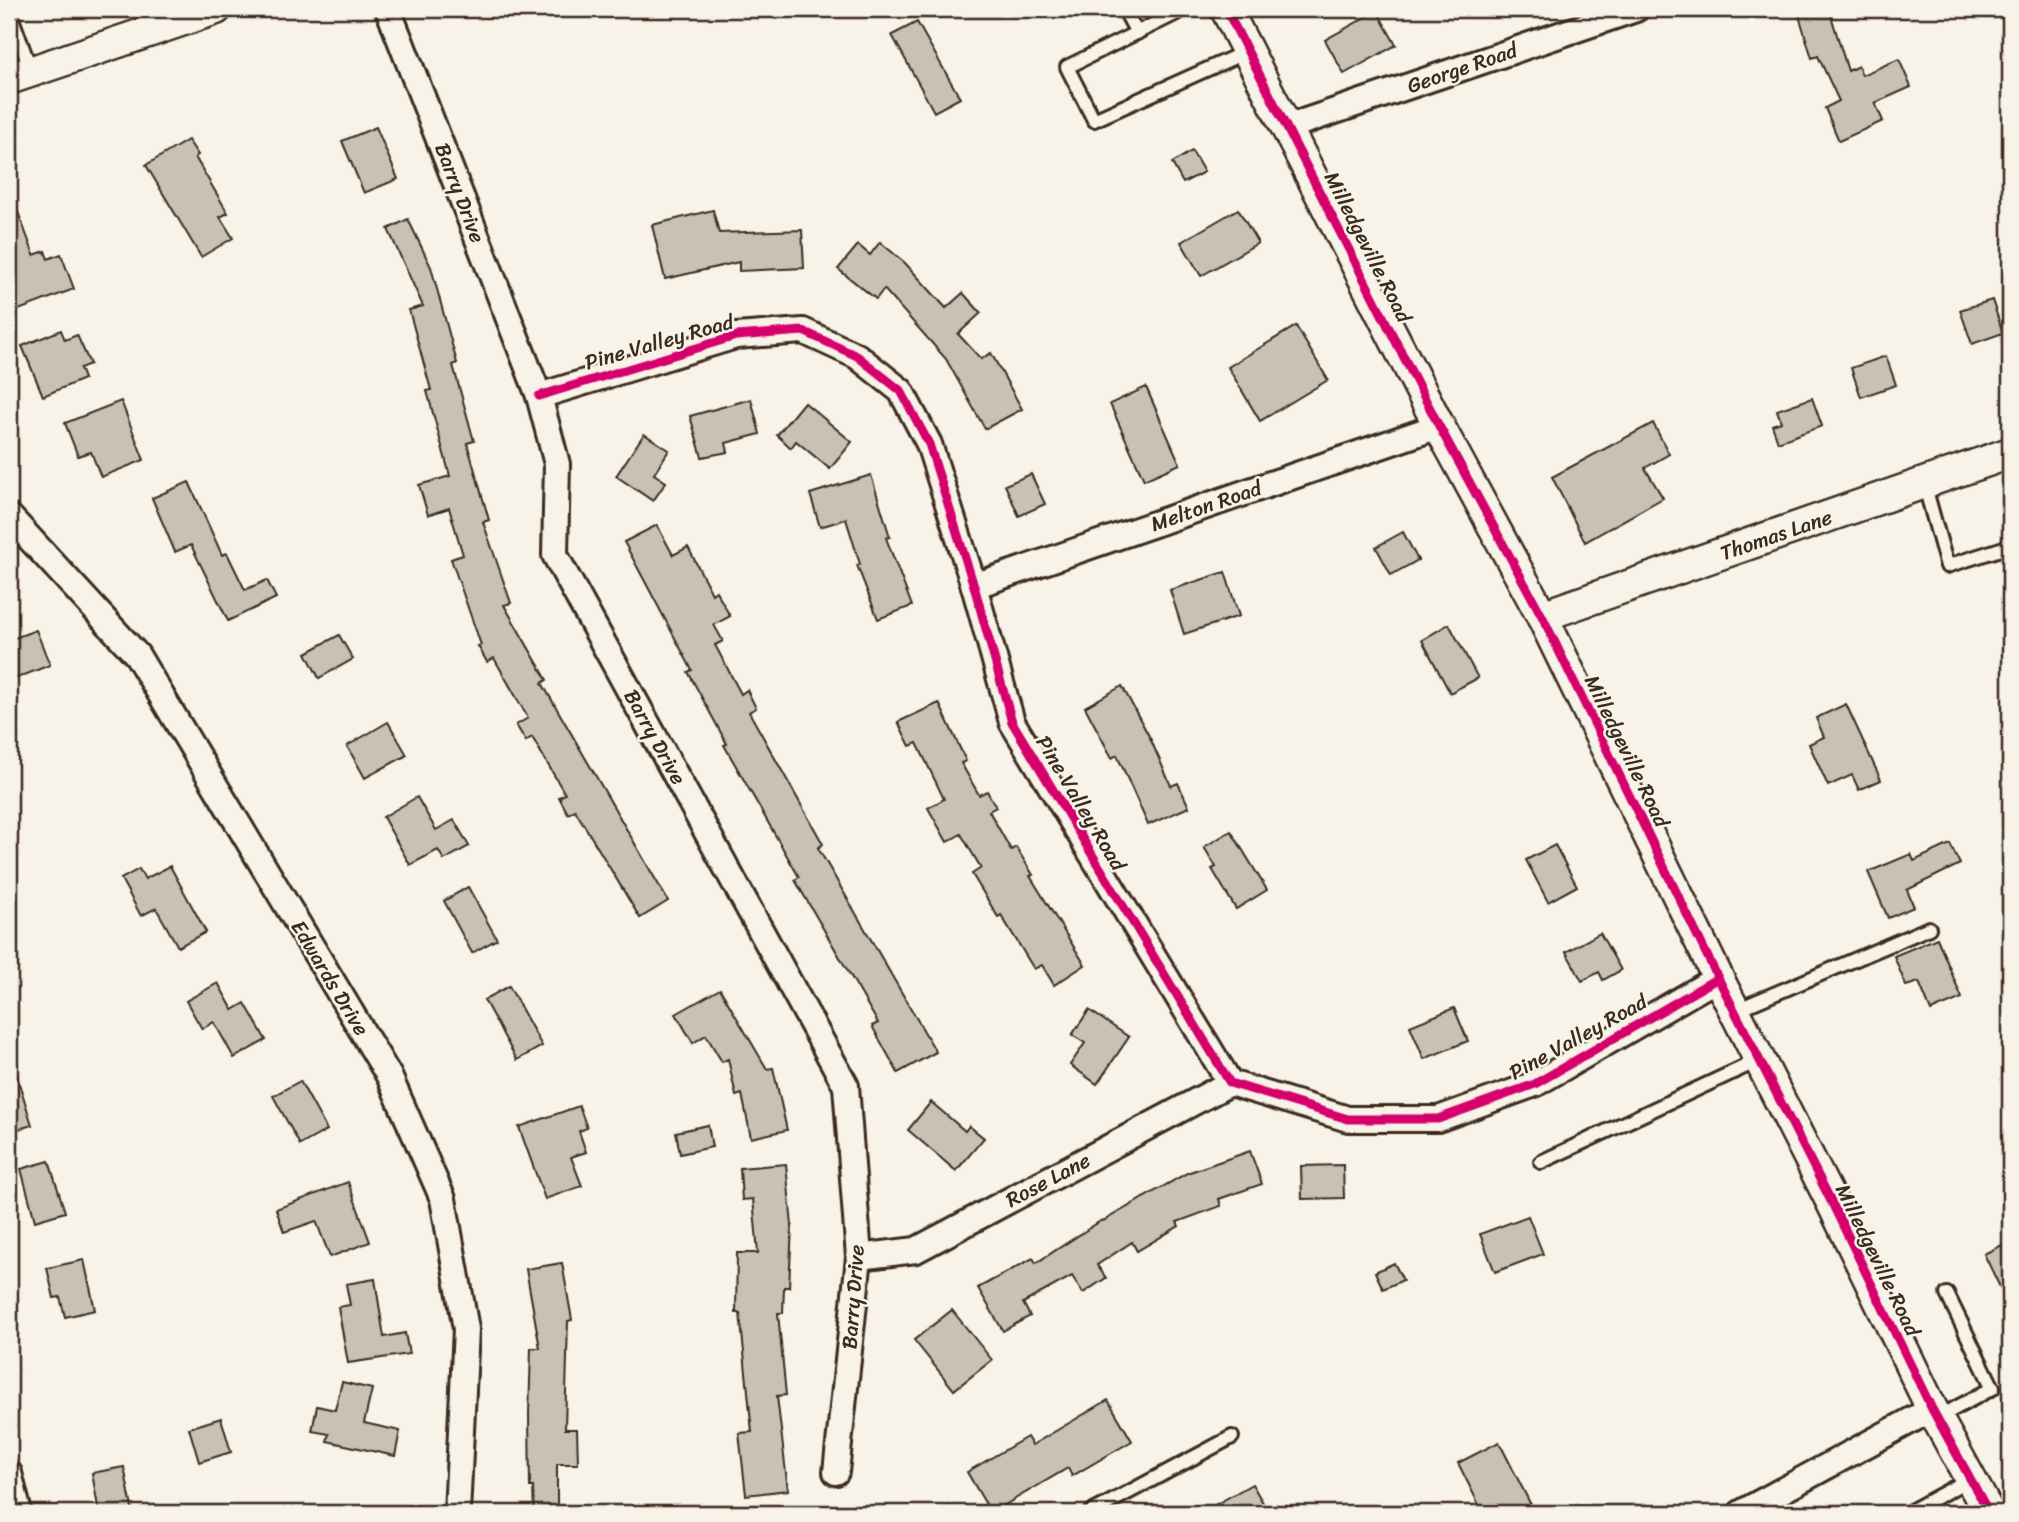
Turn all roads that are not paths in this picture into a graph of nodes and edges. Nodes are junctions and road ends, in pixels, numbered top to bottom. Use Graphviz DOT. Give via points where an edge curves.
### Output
graph roads {
  1 [pos="216,9"];
  2 [pos="388,9"];
  3 [pos="1124,9"];
  4 [pos="1185,9"];
  5 [pos="1226,9"];
  6 [pos="1636,9"];
  7 [pos="9,10"];
  8 [pos="1137,33"];
  9 [pos="1248,51"];
  10 [pos="20,75"];
  11 [pos="1288,127"];
  12 [pos="539,396"];
  13 [pos="1439,426"];
  14 [pos="2010,453"];
  15 [pos="1924,483"];
  16 [pos="9,516"];
  17 [pos="2010,546"];
  18 [pos="974,586"];
  19 [pos="1542,616"];
  20 [pos="1929,928"];
  21 [pos="1718,978"];
  22 [pos="1734,1011"];
  23 [pos="1759,1060"];
  24 [pos="1230,1083"];
  25 [pos="1541,1162"];
  26 [pos="859,1257"];
  27 [pos="1947,1294"];
  28 [pos="1934,1414"];
  29 [pos="1232,1437"];
  30 [pos="836,1472"];
  31 [pos="9,1473"];
  32 [pos="1970,1479"];
  33 [pos="19,1513"];
  34 [pos="457,1513"];
  35 [pos="1090,1513"];
  36 [pos="1741,1513"];
  37 [pos="1907,1513"];
  38 [pos="1989,1513"];
  1 -- 10 [label="street"];
  2 -- 12 [label="street, Barry Drive"];
  3 -- 8 [label="lane"];
  4 -- 8 [label="lane"];
  5 -- 9 [label="street, Milledgeville Road"];
  6 -- 11 [label="street, George Road"];
  7 -- 10 [label="lane"];
  8 -- 9 [label="lane" via="1067,67 1094,121"];
  9 -- 11 [label="street, Milledgeville Road"];
  11 -- 13 [label="street, Milledgeville Road"];
  12 -- 18 [label="street, Pine Valley Road" via="736,336 803,331 857,356 901,391 929,444"];
  12 -- 26 [label="street, Barry Drive" via="558,464 555,555 846,1086"];
  13 -- 18 [label="street, Melton Road"];
  13 -- 19 [label="street, Milledgeville Road"];
  14 -- 15 [label="street, Thomas Lane"];
  15 -- 17 [label="lane" via="1947,566"];
  15 -- 19 [label="street, Thomas Lane"];
  16 -- 34 [label="street, Edwards Drive" via="137,655 389,1076 443,1199 466,1329"];
  18 -- 24 [label="street, Pine Valley Road" via="1012,722"];
  19 -- 21 [label="street, Milledgeville Road"];
  20 -- 22 [label="lane"];
  21 -- 22 [label="street, Milledgeville Road"];
  21 -- 24 [label="street, Pine Valley Road" via="1535,1084 1438,1119 1348,1119"];
  22 -- 23 [label="street, Milledgeville Road"];
  23 -- 25 [label="lane"];
  23 -- 28 [label="street, Milledgeville Road"];
  24 -- 26 [label="street, Rose Lane" via="916,1250"];
  26 -- 30 [label="street, Barry Drive"];
  27 -- 28 [label="lane" via="1993,1388"];
  28 -- 32 [label="street, Milledgeville Road"];
  28 -- 36 [label="street"];
  29 -- 35 [label="lane"];
  31 -- 33 [label="street"];
  32 -- 37 [label="lane"];
  32 -- 38 [label="street, Milledgeville Road"];
}
